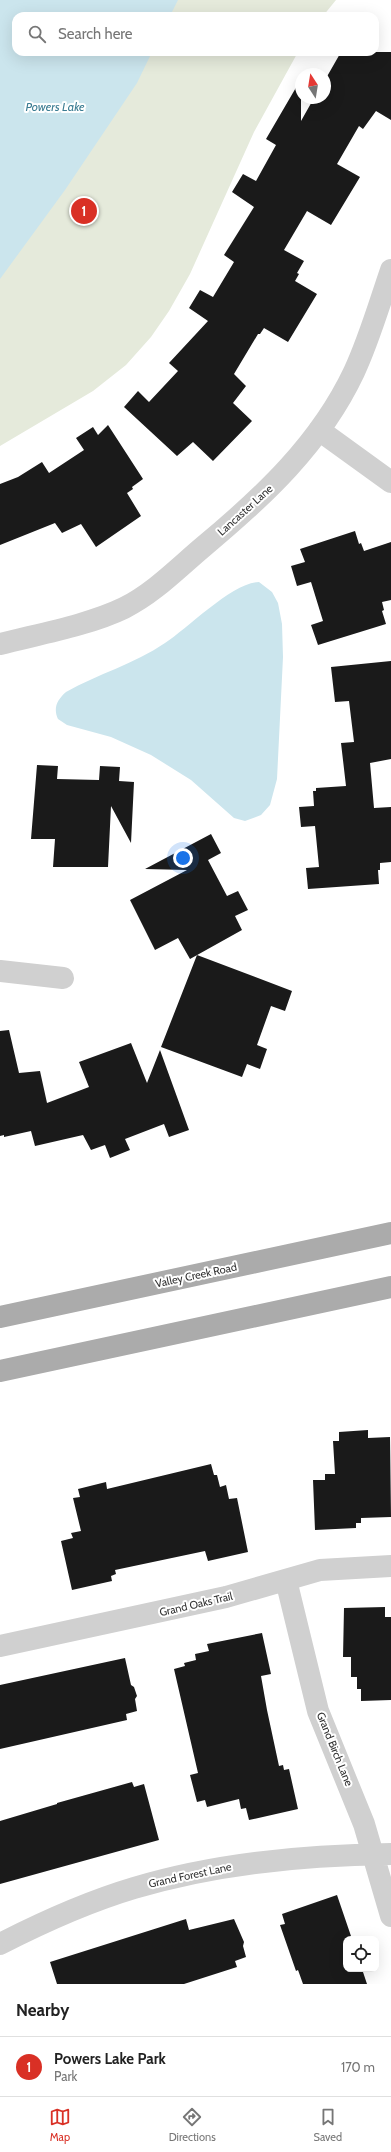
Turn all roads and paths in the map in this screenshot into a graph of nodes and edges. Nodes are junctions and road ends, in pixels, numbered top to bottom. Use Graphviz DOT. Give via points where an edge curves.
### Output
graph roads {
  1 [pos="391,270"];
  2 [pos="319,430"];
  3 [pos="391,482"];
  4 [pos="0,644"];
  5 [pos="0,971"];
  6 [pos="63,978"];
  7 [pos="391,1233"];
  8 [pos="391,1287"];
  9 [pos="0,1317"];
  10 [pos="0,1371"];
  11 [pos="391,1566"];
  12 [pos="286,1580"];
  13 [pos="0,1646"];
  14 [pos="382,1854"];
  15 [pos="391,1916"];
  16 [pos="0,1944"];
  1 -- 2 [label="street, Lancaster Lane" via="359,361 340,398"];
  2 -- 3 [label="street"];
  2 -- 4 [label="street, Lancaster Lane" via="286,472 258,500 143,596 111,613"];
  5 -- 6 [label="street"];
  7 -- 9 [label="main road, Valley Creek Road"];
  8 -- 10 [label="main road"];
  11 -- 12 [label="street, Grand Oaks Trail" via="334,1568"];
  12 -- 13 [label="street, Grand Oaks Trail" via="226,1597"];
  12 -- 14 [label="street, Grand Birch Lane" via="318,1711 328,1739"];
  14 -- 15 [label="street, Grand Birch Lane"];
  14 -- 16 [label="street, Grand Forest Lane" via="257,1862 178,1876 85,1905"];
}
